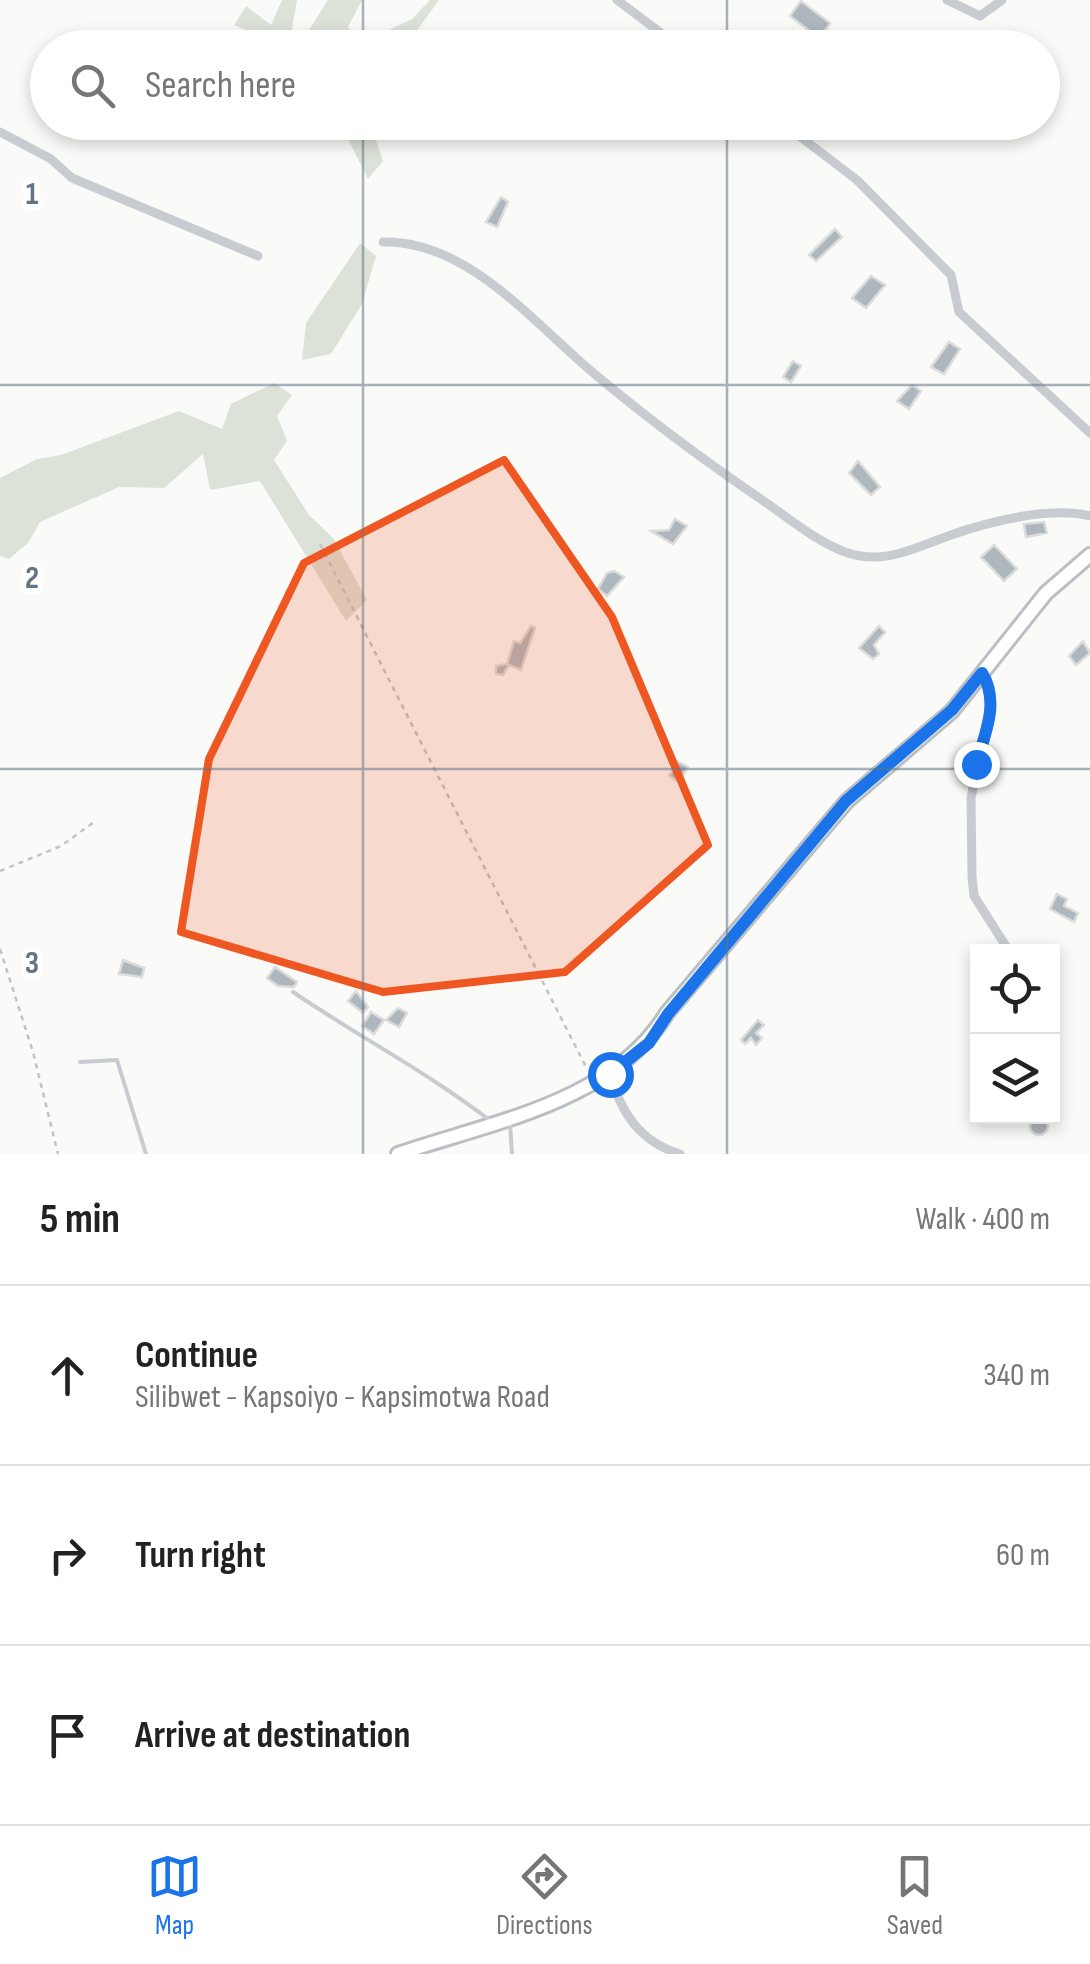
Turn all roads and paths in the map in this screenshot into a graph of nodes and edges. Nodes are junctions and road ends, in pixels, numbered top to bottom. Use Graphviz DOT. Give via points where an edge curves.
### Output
graph roads {
  1 [pos="617,0"];
  2 [pos="947,0"];
  3 [pos="1002,0"];
  4 [pos="656,30"];
  5 [pos="0,132"];
  6 [pos="805,140"];
  7 [pos="383,242"];
  8 [pos="258,256"];
  9 [pos="1090,433"];
  10 [pos="1090,516"];
  11 [pos="320,544"];
  12 [pos="1090,555"];
  13 [pos="982,673"];
  14 [pos="94,822"];
  15 [pos="0,871"];
  16 [pos="1005,944"];
  17 [pos="0,949"];
  18 [pos="294,992"];
  19 [pos="80,1062"];
  20 [pos="610,1074"];
  21 [pos="595,1084"];
  22 [pos="508,1116"];
  23 [pos="492,1122"];
  24 [pos="58,1154"];
  25 [pos="146,1154"];
  26 [pos="398,1154"];
  27 [pos="512,1154"];
  28 [pos="680,1154"];
  1 -- 4 [label="street"];
  2 -- 3 [label="street" via="980,16"];
  5 -- 8 [label="street" via="52,158 72,178"];
  6 -- 9 [label="street" via="857,180 951,274 959,312"];
  7 -- 10 [label="street" via="432,249 481,276 712,465 848,554 888,557 1006,522"];
  11 -- 21 [label="path"];
  12 -- 13 [label="street" via="1046,592"];
  13 -- 16 [label="street" via="991,701 971,798 972,877 974,896"];
  13 -- 20 [label="street" via="952,710 846,801 649,1043"];
  14 -- 15 [label="path" via="61,846"];
  17 -- 24 [label="path"];
  18 -- 23 [label="lane" via="426,1072"];
  19 -- 25 [label="lane" via="118,1060"];
  20 -- 21 [label="street"];
  20 -- 28 [label="street" via="635,1128 659,1148"];
  21 -- 22 [label="street"];
  22 -- 23 [label="street"];
  22 -- 27 [label="lane"];
  23 -- 26 [label="street"];
}
